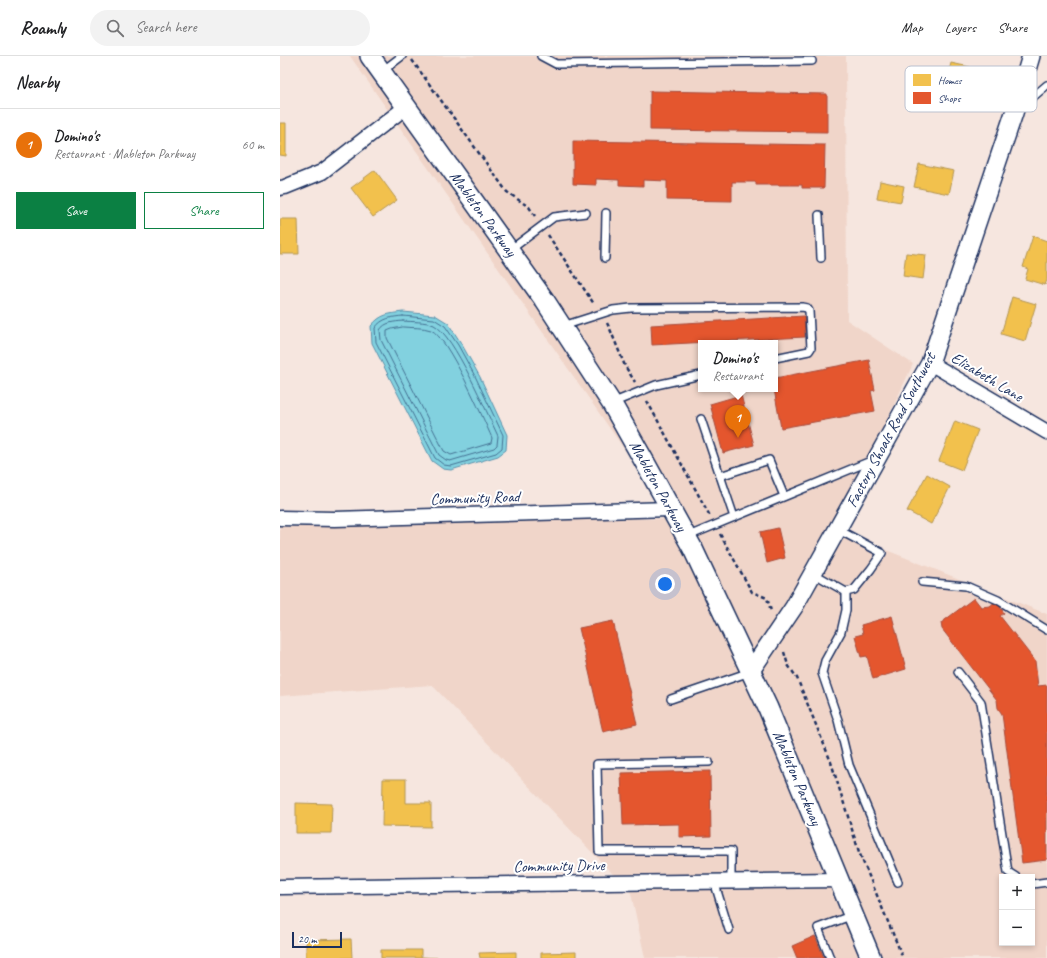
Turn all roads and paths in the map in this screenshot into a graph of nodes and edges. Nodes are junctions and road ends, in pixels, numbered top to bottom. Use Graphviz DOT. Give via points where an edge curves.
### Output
graph roads {
  1 [pos="370,56"];
  2 [pos="402,56"];
  3 [pos="541,56"];
  4 [pos="1031,56"];
  5 [pos="812,61"];
  6 [pos="1028,66"];
  7 [pos="381,72"];
  8 [pos="1047,85"];
  9 [pos="1037,93"];
  10 [pos="406,107"];
  11 [pos="1014,113"];
  12 [pos="280,188"];
  13 [pos="586,213"];
  14 [pos="606,213"];
  15 [pos="819,215"];
  16 [pos="510,250"];
  17 [pos="605,258"];
  18 [pos="821,258"];
  19 [pos="562,327"];
  20 [pos="778,357"];
  21 [pos="930,363"];
  22 [pos="698,376"];
  23 [pos="612,404"];
  24 [pos="701,419"];
  25 [pos="1047,432"];
  26 [pos="877,458"];
  27 [pos="720,476"];
  28 [pos="784,496"];
  29 [pos="670,509"];
  30 [pos="734,517"];
  31 [pos="280,518"];
  32 [pos="837,529"];
  33 [pos="686,537"];
  34 [pos="813,573"];
  35 [pos="922,582"];
  36 [pos="846,592"];
  37 [pos="1047,630"];
  38 [pos="750,672"];
  39 [pos="958,672"];
  40 [pos="671,699"];
  41 [pos="709,762"];
  42 [pos="1011,874"];
  43 [pos="839,880"];
  44 [pos="714,881"];
  45 [pos="730,881"];
  46 [pos="898,882"];
  47 [pos="1047,882"];
  48 [pos="1035,884"];
  49 [pos="280,887"];
  50 [pos="853,915"];
  51 [pos="729,930"];
  52 [pos="830,958"];
  53 [pos="871,958"];
  1 -- 7 [label="main road, Mableton Parkway"];
  2 -- 7 [label="lane"];
  3 -- 5 [label="lane" via="556,64"];
  4 -- 6 [label="street, Factory Shoals Road Southwest"];
  7 -- 10 [label="main road, Mableton Parkway"];
  8 -- 9 [label="lane"];
  10 -- 12 [label="street" via="322,172"];
  10 -- 16 [label="main road, Mableton Parkway"];
  11 -- 21 [label="street, Factory Shoals Road Southwest"];
  13 -- 16 [label="lane" via="554,217"];
  14 -- 17 [label="lane"];
  15 -- 18 [label="lane"];
  16 -- 19 [label="main road, Mableton Parkway"];
  19 -- 20 [label="lane" via="613,310 631,308 807,308 812,348 809,351"];
  19 -- 23 [label="main road, Mableton Parkway"];
  21 -- 25 [label="street, Elizabeth Lane"];
  21 -- 26 [label="street, Factory Shoals Road Southwest"];
  22 -- 23 [label="lane" via="656,385"];
  23 -- 29 [label="main road, Mableton Parkway"];
  24 -- 27 [label="lane"];
  26 -- 28 [label="lane"];
  26 -- 32 [label="street, Factory Shoals Road Southwest"];
  27 -- 28 [label="lane" via="769,460"];
  27 -- 30 [label="lane"];
  28 -- 30 [label="lane"];
  29 -- 31 [label="street, Community Road" via="335,519"];
  29 -- 33 [label="main road, Mableton Parkway"];
  30 -- 33 [label="lane"];
  32 -- 34 [label="street, Factory Shoals Road Southwest"];
  32 -- 36 [label="lane" via="882,553 854,590"];
  33 -- 38 [label="main road, Mableton Parkway"];
  34 -- 36 [label="lane"];
  34 -- 38 [label="street, Factory Shoals Road Southwest" via="794,607"];
  35 -- 37 [label="lane" via="966,586 998,600"];
  36 -- 46 [label="lane" via="846,610 841,632 825,661 822,672 849,765"];
  38 -- 40 [label="lane"];
  38 -- 43 [label="main road, Mableton Parkway" via="768,708"];
  39 -- 42 [label="lane" via="981,702 1008,872"];
  41 -- 45 [label="lane" via="597,764 599,851 731,851"];
  43 -- 45 [label="street, Community Drive"];
  43 -- 50 [label="main road, Mableton Parkway"];
  44 -- 45 [label="street, Community Drive"];
  44 -- 49 [label="street, Community Drive"];
  44 -- 51 [label="lane"];
  47 -- 48 [label="lane"];
  50 -- 52 [label="lane" via="818,928"];
  50 -- 53 [label="main road, Mableton Parkway"];
}
